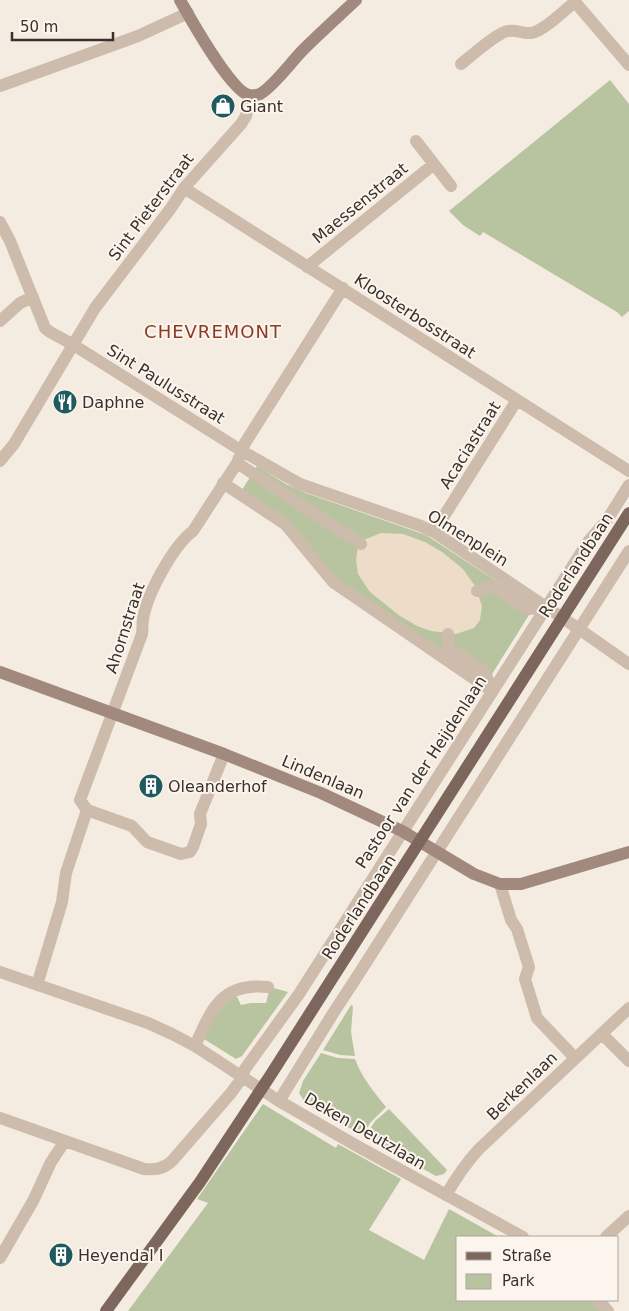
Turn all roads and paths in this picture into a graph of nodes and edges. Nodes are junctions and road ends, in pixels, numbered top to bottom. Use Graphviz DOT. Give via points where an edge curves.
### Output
graph roads {
  1 [pos="180,0"];
  2 [pos="356,0"];
  3 [pos="576,1"];
  4 [pos="188,13"];
  5 [pos="461,64"];
  6 [pos="629,65"];
  7 [pos="0,86"];
  8 [pos="251,96"];
  9 [pos="416,141"];
  10 [pos="434,164"];
  11 [pos="451,186"];
  12 [pos="184,188"];
  13 [pos="0,222"];
  14 [pos="307,267"];
  15 [pos="343,288"];
  16 [pos="33,298"];
  17 [pos="0,321"];
  18 [pos="72,344"];
  19 [pos="517,400"];
  20 [pos="240,457"];
  21 [pos="0,461"];
  22 [pos="629,470"];
  23 [pos="224,483"];
  24 [pos="629,486"];
  25 [pos="629,513"];
  26 [pos="434,532"];
  27 [pos="361,544"];
  28 [pos="629,551"];
  29 [pos="477,591"];
  30 [pos="551,611"];
  31 [pos="574,626"];
  32 [pos="448,634"];
  33 [pos="629,664"];
  34 [pos="0,672"];
  35 [pos="492,691"];
  36 [pos="113,713"];
  37 [pos="224,754"];
  38 [pos="87,810"];
  39 [pos="407,834"];
  40 [pos="432,849"];
  41 [pos="629,852"];
  42 [pos="500,884"];
  43 [pos="0,972"];
  44 [pos="37,985"];
  45 [pos="268,987"];
  46 [pos="629,1008"];
  47 [pos="602,1034"];
  48 [pos="195,1046"];
  49 [pos="575,1058"];
  50 [pos="629,1061"];
  51 [pos="245,1080"];
  52 [pos="275,1099"];
  53 [pos="0,1118"];
  54 [pos="64,1141"];
  55 [pos="446,1195"];
  56 [pos="629,1216"];
  57 [pos="521,1236"];
  58 [pos="607,1236"];
  59 [pos="0,1258"];
  60 [pos="599,1301"];
  61 [pos="106,1311"];
  62 [pos="608,1311"];
  1 -- 4 [label="street"];
  2 -- 8 [label="street" via="268,87"];
  3 -- 5 [label="street" via="541,29 526,34 510,30 504,32"];
  3 -- 6 [label="street"];
  4 -- 7 [label="street" via="138,36"];
  4 -- 8 [label="street" via="229,78 239,90"];
  8 -- 12 [label="street, Sint Pieterstraat" via="241,124"];
  9 -- 10 [label="street, Maessenstraat"];
  10 -- 11 [label="street, Maessenstraat"];
  10 -- 14 [label="street, Maessenstraat"];
  12 -- 14 [label="street, Kloosterbosstraat"];
  12 -- 18 [label="street, Sint Pieterstraat"];
  13 -- 16 [label="street, Sint Paulusstraat"];
  14 -- 15 [label="street, Kloosterbosstraat"];
  15 -- 19 [label="street, Kloosterbosstraat"];
  15 -- 20 [label="street, Ahornstraat" via="244,443"];
  16 -- 17 [label="street" via="20,303"];
  16 -- 18 [label="street, Sint Paulusstraat" via="45,328"];
  18 -- 20 [label="street, Sint Paulusstraat"];
  18 -- 21 [label="street, Sint Pieterstraat" via="14,444"];
  19 -- 22 [label="street, Kloosterbosstraat"];
  19 -- 26 [label="street, Acaciastraat"];
  20 -- 23 [label="street, Ahornstraat"];
  20 -- 26 [label="street, Olmenplein" via="300,484"];
  20 -- 27 [label="street"];
  23 -- 35 [label="street" via="285,524 333,582"];
  23 -- 36 [label="street, Ahornstraat" via="158,578 143,618 142,634"];
  24 -- 30 [label="street, Pastoor van der Heijdenlaan" via="588,542"];
  25 -- 61 [label="main road, Roderlandbaan" via="270,1076 200,1182"];
  26 -- 30 [label="street, Olmenplein"];
  28 -- 31 [label="street"];
  29 -- 30 [label="street, Olmenplein" via="492,586 526,609"];
  30 -- 31 [label="street"];
  30 -- 35 [label="street, Pastoor van der Heijdenlaan"];
  31 -- 33 [label="street"];
  31 -- 40 [label="street"];
  32 -- 35 [label="street" via="448,647 485,672"];
  34 -- 36 [label="street, Lindenlaan"];
  35 -- 39 [label="street, Pastoor van der Heijdenlaan"];
  36 -- 37 [label="street, Lindenlaan"];
  36 -- 38 [label="street, Ahornstraat" via="80,800"];
  37 -- 38 [label="street" via="200,814 201,824 190,852 176,853 147,842 132,826"];
  37 -- 39 [label="street, Lindenlaan" via="321,793"];
  38 -- 44 [label="street, Ahornstraat" via="66,873 62,902"];
  39 -- 40 [label="street, Lindenlaan"];
  39 -- 51 [label="street, Pastoor van der Heijdenlaan" via="244,1069"];
  40 -- 42 [label="street, Lindenlaan" via="474,874"];
  40 -- 52 [label="street"];
  41 -- 42 [label="street, Lindenlaan" via="521,884"];
  42 -- 49 [label="street" via="530,967 525,979 537,1018"];
  43 -- 44 [label="street, Deken Deutzlaan"];
  44 -- 48 [label="street, Deken Deutzlaan" via="148,1023"];
  45 -- 48 [label="street" via="244,988 223,998 211,1010"];
  46 -- 47 [label="street, Berkenlaan"];
  47 -- 49 [label="street, Berkenlaan"];
  47 -- 50 [label="street"];
  48 -- 51 [label="street, Deken Deutzlaan"];
  49 -- 55 [label="street, Berkenlaan" via="468,1161"];
  51 -- 52 [label="street, Deken Deutzlaan"];
  51 -- 54 [label="street, Pastoor van der Heijdenlaan" via="164,1168 144,1168"];
  52 -- 55 [label="street, Deken Deutzlaan"];
  53 -- 54 [label="street, Pastoor van der Heijdenlaan"];
  54 -- 59 [label="street"];
  55 -- 57 [label="street, Deken Deutzlaan"];
  56 -- 58 [label="street"];
  60 -- 62 [label="street"];
}
